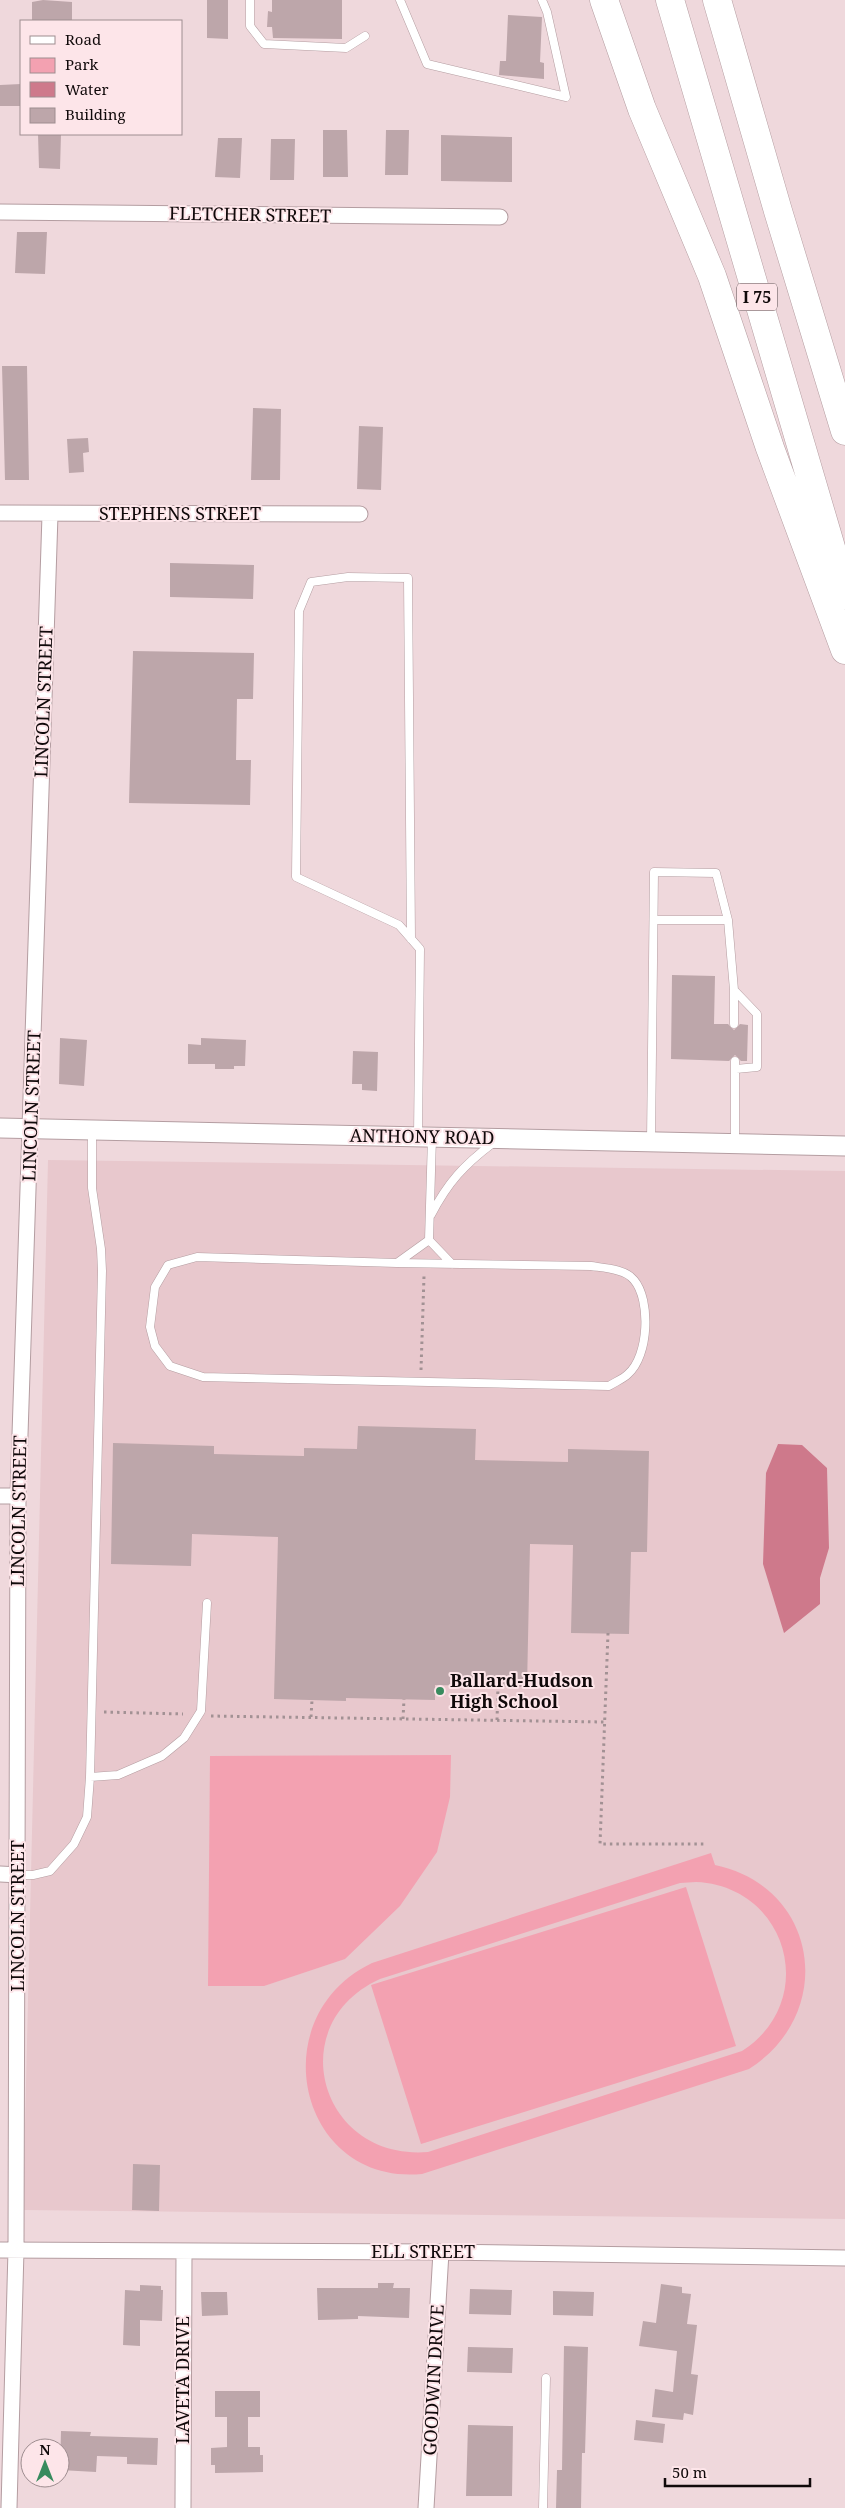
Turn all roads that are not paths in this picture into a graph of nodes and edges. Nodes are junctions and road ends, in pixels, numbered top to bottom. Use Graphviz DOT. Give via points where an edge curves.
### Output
graph roads {
  1 [pos="250,0"];
  2 [pos="400,0"];
  3 [pos="542,0"];
  4 [pos="604,0"];
  5 [pos="670,0"];
  6 [pos="718,0"];
  7 [pos="365,36"];
  8 [pos="0,212"];
  9 [pos="500,217"];
  10 [pos="845,431"];
  11 [pos="0,513"];
  12 [pos="360,514"];
  13 [pos="50,515"];
  14 [pos="845,594"];
  15 [pos="845,650"];
  16 [pos="654,920"];
  17 [pos="728,920"];
  18 [pos="411,939"];
  19 [pos="734,990"];
  20 [pos="734,1024"];
  21 [pos="735,1061"];
  22 [pos="736,1069"];
  23 [pos="0,1128"];
  24 [pos="31,1128"];
  25 [pos="92,1130"];
  26 [pos="425,1137"];
  27 [pos="498,1139"];
  28 [pos="651,1142"];
  29 [pos="735,1144"];
  30 [pos="845,1146"];
  31 [pos="430,1216"];
  32 [pos="429,1240"];
  33 [pos="397,1263"];
  34 [pos="452,1264"];
  35 [pos="0,1496"];
  36 [pos="18,1496"];
  37 [pos="207,1603"];
  38 [pos="90,1777"];
  39 [pos="0,1874"];
  40 [pos="19,1875"];
  41 [pos="0,2250"];
  42 [pos="16,2250"];
  43 [pos="184,2252"];
  44 [pos="441,2252"];
  45 [pos="843,2258"];
  46 [pos="546,2378"];
  47 [pos="9,2508"];
  48 [pos="183,2508"];
  49 [pos="426,2508"];
  50 [pos="543,2508"];
  1 -- 7 [label="lane" via="250,26 264,44 346,48"];
  2 -- 3 [label="lane" via="427,64 566,97"];
  4 -- 15 [label="highway" via="642,109 712,276 770,448"];
  5 -- 14 [label="highway, I 75"];
  6 -- 10 [label="highway, I 75"];
  8 -- 9 [label="street, FLETCHER STREET"];
  11 -- 13 [label="street, STEPHENS STREET"];
  12 -- 13 [label="street, STEPHENS STREET"];
  13 -- 24 [label="street, LINCOLN STREET"];
  16 -- 17 [label="lane"];
  16 -- 17 [label="lane" via="654,872 716,874"];
  16 -- 28 [label="lane"];
  17 -- 19 [label="lane"];
  18 -- 18 [label="lane" via="408,578 311,582 299,611 296,877 399,925"];
  18 -- 26 [label="lane" via="420,949"];
  19 -- 20 [label="lane"];
  19 -- 22 [label="lane" via="758,1014 758,1067"];
  21 -- 22 [label="lane"];
  22 -- 29 [label="lane"];
  23 -- 24 [label="street, ANTHONY ROAD"];
  24 -- 25 [label="street, ANTHONY ROAD"];
  24 -- 36 [label="street, LINCOLN STREET"];
  25 -- 26 [label="street, ANTHONY ROAD"];
  25 -- 38 [label="lane" via="92,1188 102,1271"];
  26 -- 27 [label="street, ANTHONY ROAD"];
  26 -- 31 [label="lane"];
  27 -- 28 [label="street, ANTHONY ROAD"];
  27 -- 31 [label="lane" via="459,1170"];
  28 -- 29 [label="street, ANTHONY ROAD"];
  29 -- 30 [label="street, ANTHONY ROAD"];
  31 -- 32 [label="lane"];
  32 -- 33 [label="lane"];
  32 -- 34 [label="lane"];
  33 -- 34 [label="lane"];
  33 -- 34 [label="lane" via="197,1257 168,1265 155,1286 150,1327 155,1346 170,1366 203,1377 609,1386 630,1373 640,1354 646,1306 634,1279 614,1270 591,1266"];
  35 -- 36 [label="street"];
  36 -- 40 [label="street, LINCOLN STREET"];
  37 -- 38 [label="lane" via="201,1711 184,1738 162,1756 118,1775"];
  38 -- 40 [label="lane" via="87,1817 74,1844 50,1871"];
  39 -- 40 [label="street"];
  40 -- 42 [label="street, LINCOLN STREET"];
  41 -- 42 [label="street, ELL STREET"];
  42 -- 43 [label="street, ELL STREET"];
  42 -- 47 [label="street, LINCOLN STREET"];
  43 -- 44 [label="street, ELL STREET"];
  43 -- 48 [label="street, LAVETA DRIVE"];
  44 -- 45 [label="street, ELL STREET"];
  44 -- 49 [label="street, GOODWIN DRIVE"];
  46 -- 50 [label="lane"];
}
